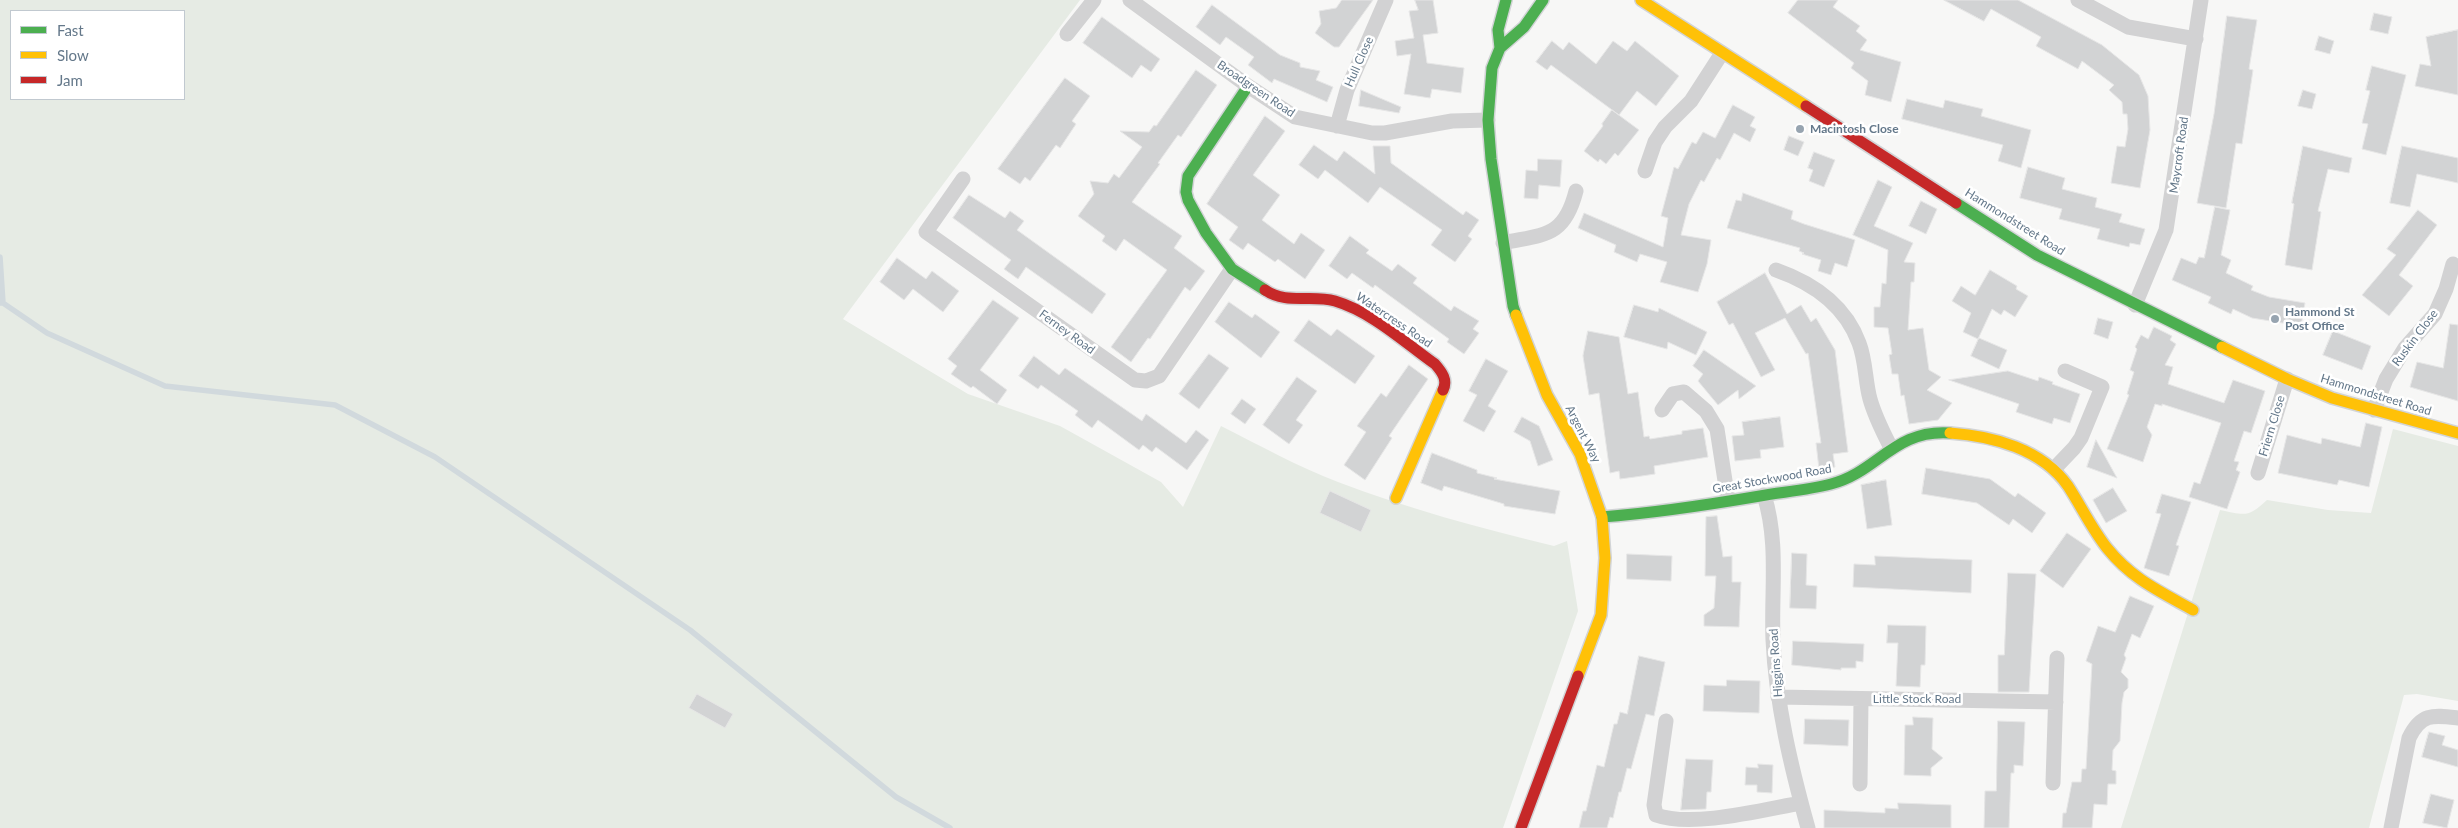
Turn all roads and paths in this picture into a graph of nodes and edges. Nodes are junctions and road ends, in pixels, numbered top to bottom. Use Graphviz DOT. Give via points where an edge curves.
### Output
graph roads {
  1 [pos="1094,0"];
  2 [pos="1130,0"];
  3 [pos="1386,0"];
  4 [pos="1506,0"];
  5 [pos="1543,0"];
  6 [pos="1641,0"];
  7 [pos="2078,0"];
  8 [pos="2201,0"];
  9 [pos="1067,34"];
  10 [pos="2196,39"];
  11 [pos="1500,48"];
  12 [pos="1722,53"];
  13 [pos="1248,86"];
  14 [pos="1488,120"];
  15 [pos="1337,126"];
  16 [pos="1645,171"];
  17 [pos="963,179"];
  18 [pos="1576,191"];
  19 [pos="1503,243"];
  20 [pos="2453,264"];
  21 [pos="1232,269"];
  22 [pos="1776,270"];
  23 [pos="2135,305"];
  24 [pos="2065,371"];
  25 [pos="2287,379"];
  26 [pos="1662,410"];
  27 [pos="2374,410"];
  28 [pos="2458,433"];
  29 [pos="1891,448"];
  30 [pos="2054,469"];
  31 [pos="2258,472"];
  32 [pos="1764,495"];
  33 [pos="1396,498"];
  34 [pos="1728,500"];
  35 [pos="1602,517"];
  36 [pos="2194,610"];
  37 [pos="2057,658"];
  38 [pos="1778,697"];
  39 [pos="1861,700"];
  40 [pos="2056,702"];
  41 [pos="2458,718"];
  42 [pos="1666,721"];
  43 [pos="2053,783"];
  44 [pos="1860,784"];
  45 [pos="1801,803"];
  46 [pos="1521,828"];
  47 [pos="1808,828"];
  48 [pos="2391,828"];
  1 -- 9 [label="street"];
  2 -- 13 [label="street, Broadgreen Road"];
  3 -- 15 [label="street, Hull Close" via="1347,90"];
  4 -- 11 [label="street, Argent Way" via="1498,30"];
  5 -- 11 [label="street" via="1537,14"];
  6 -- 12 [label="street, Hammondstreet Road"];
  7 -- 10 [label="street" via="2128,27"];
  8 -- 10 [label="street, Maycroft Road"];
  10 -- 23 [label="street, Maycroft Road" via="2166,230"];
  11 -- 14 [label="street, Argent Way" via="1492,68"];
  12 -- 16 [label="street" via="1691,101 1655,142"];
  12 -- 23 [label="street, Hammondstreet Road" via="2036,255"];
  13 -- 15 [label="street, Broadgreen Road" via="1295,117"];
  13 -- 21 [label="street, Watercress Road" via="1186,184 1188,200 1211,241"];
  14 -- 15 [label="street, Broadgreen Road" via="1452,121 1372,134"];
  14 -- 19 [label="street, Argent Way"];
  17 -- 21 [label="street, Ferney Road" via="926,232 1135,380 1146,381 1159,376"];
  18 -- 19 [label="street" via="1561,225 1550,233"];
  19 -- 35 [label="street, Argent Way" via="1513,306 1547,395 1580,454"];
  20 -- 27 [label="street, Ruskin Close" via="2435,314 2400,355"];
  21 -- 33 [label="street, Watercress Road" via="1283,299 1333,300 1358,309 1443,373 1445,386"];
  22 -- 29 [label="street" via="1817,288 1846,318 1860,344 1870,398"];
  23 -- 25 [label="street, Hammondstreet Road"];
  24 -- 30 [label="street" via="2102,387 2081,438"];
  25 -- 27 [label="street, Hammondstreet Road" via="2332,398"];
  25 -- 31 [label="street, Friern Close"];
  26 -- 34 [label="street" via="1673,394 1684,392 1706,410 1717,429"];
  27 -- 28 [label="street, Hammondstreet Road"];
  29 -- 30 [label="street, Great Stockwood Road" via="1917,435 1954,433 2014,445 2034,454"];
  29 -- 32 [label="street, Great Stockwood Road" via="1847,479"];
  30 -- 36 [label="street, Great Stockwood Road" via="2106,547 2122,564 2137,579"];
  32 -- 34 [label="street, Great Stockwood Road"];
  32 -- 38 [label="street, Higgins Road" via="1772,534 1773,639"];
  34 -- 35 [label="street, Great Stockwood Road" via="1662,512"];
  35 -- 46 [label="street, Argent Way" via="1606,558 1601,615"];
  37 -- 40 [label="street"];
  38 -- 39 [label="street, Little Stock Road"];
  38 -- 45 [label="street, Higgins Road"];
  39 -- 40 [label="street, Little Stock Road" via="1945,698"];
  39 -- 44 [label="street"];
  40 -- 43 [label="street"];
  41 -- 48 [label="street" via="2431,716 2418,722 2410,738"];
  42 -- 45 [label="street" via="1654,805 1656,816 1703,820"];
  45 -- 47 [label="street, Higgins Road"];
}
